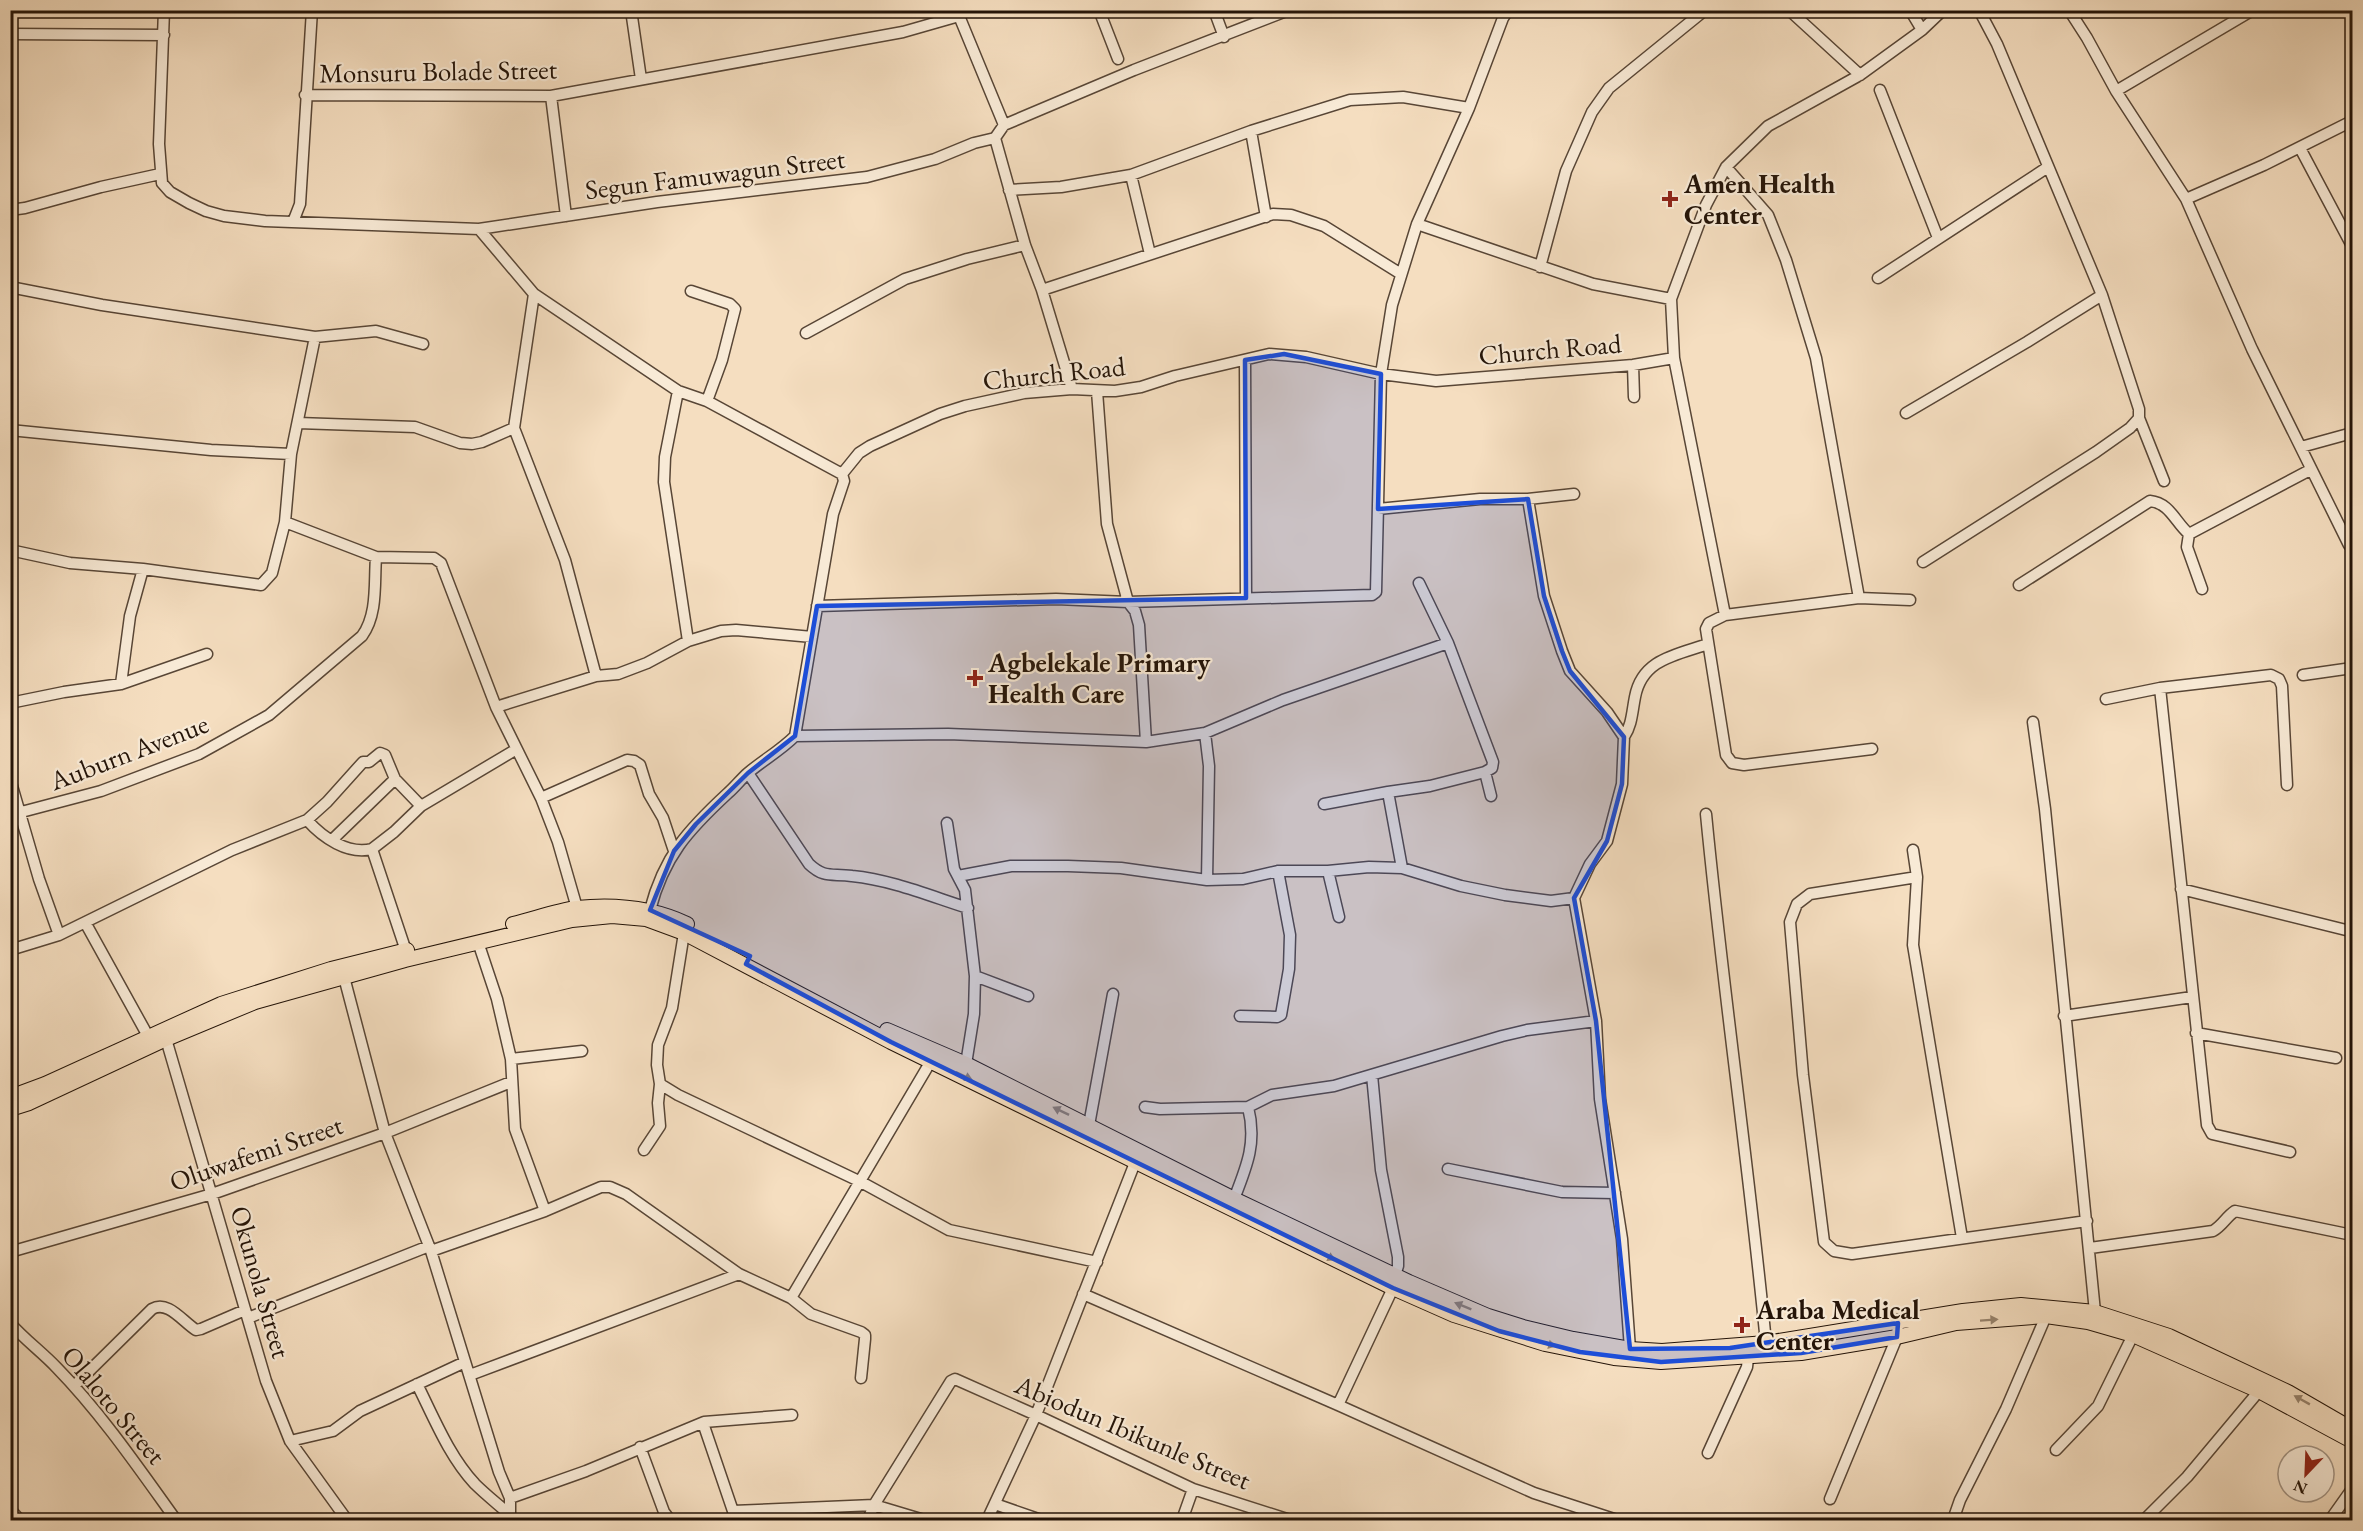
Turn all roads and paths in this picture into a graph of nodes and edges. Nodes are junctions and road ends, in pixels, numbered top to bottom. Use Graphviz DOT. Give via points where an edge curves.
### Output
graph roads {
  1 [pos="164,10"];
  2 [pos="312,10"];
  3 [pos="631,10"];
  4 [pos="1099,10"];
  5 [pos="1214,10"];
  6 [pos="1288,10"];
  7 [pos="1508,10"];
  8 [pos="1705,10"];
  9 [pos="1789,10"];
  10 [pos="1910,10"];
  11 [pos="1943,10"];
  12 [pos="1979,10"];
  13 [pos="2069,10"];
  14 [pos="2253,10"];
  15 [pos="958,13"];
  16 [pos="2239,13"];
  17 [pos="1922,30"];
  18 [pos="10,34"];
  19 [pos="164,35"];
  20 [pos="1224,37"];
  21 [pos="1118,59"];
  22 [pos="1860,75"];
  23 [pos="641,79"];
  24 [pos="1880,90"];
  25 [pos="2116,91"];
  26 [pos="305,95"];
  27 [pos="551,96"];
  28 [pos="1469,108"];
  29 [pos="2352,121"];
  30 [pos="1004,125"];
  31 [pos="1251,131"];
  32 [pos="995,138"];
  33 [pos="2300,148"];
  34 [pos="2048,166"];
  35 [pos="1726,167"];
  36 [pos="160,174"];
  37 [pos="1131,175"];
  38 [pos="1009,190"];
  39 [pos="2186,199"];
  40 [pos="10,210"];
  41 [pos="566,216"];
  42 [pos="1266,216"];
  43 [pos="293,222"];
  44 [pos="1417,224"];
  45 [pos="479,229"];
  46 [pos="2350,234"];
  47 [pos="1938,238"];
  48 [pos="1025,245"];
  49 [pos="2352,246"];
  50 [pos="1150,254"];
  51 [pos="1540,267"];
  52 [pos="1401,274"];
  53 [pos="1878,278"];
  54 [pos="10,287"];
  55 [pos="1042,290"];
  56 [pos="691,291"];
  57 [pos="534,294"];
  58 [pos="2102,295"];
  59 [pos="1671,299"];
  60 [pos="806,333"];
  61 [pos="315,337"];
  62 [pos="423,344"];
  63 [pos="1674,358"];
  64 [pos="1245,360"];
  65 [pos="1632,365"];
  66 [pos="1381,374"];
  67 [pos="1072,389"];
  68 [pos="678,391"];
  69 [pos="1097,391"];
  70 [pos="1634,397"];
  71 [pos="707,401"];
  72 [pos="1906,413"];
  73 [pos="2139,418"];
  74 [pos="298,423"];
  75 [pos="514,428"];
  76 [pos="10,430"];
  77 [pos="2352,433"];
  78 [pos="2301,447"];
  79 [pos="291,454"];
  80 [pos="2310,470"];
  81 [pos="842,474"];
  82 [pos="2164,481"];
  83 [pos="1574,494"];
  84 [pos="1528,498"];
  85 [pos="1378,509"];
  86 [pos="285,522"];
  87 [pos="2189,534"];
  88 [pos="2349,545"];
  89 [pos="10,550"];
  90 [pos="376,557"];
  91 [pos="1923,562"];
  92 [pos="143,569"];
  93 [pos="1419,583"];
  94 [pos="2019,585"];
  95 [pos="2202,589"];
  96 [pos="1246,598"];
  97 [pos="1859,598"];
  98 [pos="1910,600"];
  99 [pos="1128,602"];
  100 [pos="817,606"];
  101 [pos="1725,615"];
  102 [pos="812,637"];
  103 [pos="688,641"];
  104 [pos="1448,644"];
  105 [pos="1708,644"];
  106 [pos="207,654"];
  107 [pos="2352,668"];
  108 [pos="2303,675"];
  109 [pos="596,676"];
  110 [pos="121,684"];
  111 [pos="2160,688"];
  112 [pos="2106,699"];
  113 [pos="10,703"];
  114 [pos="496,707"];
  115 [pos="2033,722"];
  116 [pos="1205,732"];
  117 [pos="795,736"];
  118 [pos="1624,737"];
  119 [pos="1146,742"];
  120 [pos="1872,749"];
  121 [pos="515,750"];
  122 [pos="1485,772"];
  123 [pos="748,773"];
  124 [pos="10,779"];
  125 [pos="395,779"];
  126 [pos="2287,785"];
  127 [pos="1388,792"];
  128 [pos="1491,796"];
  129 [pos="541,798"];
  130 [pos="1324,804"];
  131 [pos="421,806"];
  132 [pos="1706,814"];
  133 [pos="15,815"];
  134 [pos="307,820"];
  135 [pos="946,823"];
  136 [pos="332,840"];
  137 [pos="372,849"];
  138 [pos="1913,850"];
  139 [pos="674,851"];
  140 [pos="1402,868"];
  141 [pos="1278,871"];
  142 [pos="1328,871"];
  143 [pos="958,876"];
  144 [pos="1917,877"];
  145 [pos="1207,879"];
  146 [pos="2181,889"];
  147 [pos="1574,898"];
  148 [pos="576,908"];
  149 [pos="968,908"];
  150 [pos="650,910"];
  151 [pos="1340,917"];
  152 [pos="86,924"];
  153 [pos="2350,931"];
  154 [pos="684,933"];
  155 [pos="59,935"];
  156 [pos="478,942"];
  157 [pos="10,950"];
  158 [pos="406,951"];
  159 [pos="748,960"];
  160 [pos="975,976"];
  161 [pos="344,977"];
  162 [pos="1113,994"];
  163 [pos="1028,996"];
  164 [pos="2192,998"];
  165 [pos="2064,1016"];
  166 [pos="1240,1017"];
  167 [pos="1596,1021"];
  168 [pos="2196,1033"];
  169 [pos="148,1036"];
  170 [pos="166,1039"];
  171 [pos="582,1051"];
  172 [pos="2336,1058"];
  173 [pos="511,1059"];
  174 [pos="931,1061"];
  175 [pos="966,1064"];
  176 [pos="79,1074"];
  177 [pos="1372,1075"];
  178 [pos="511,1082"];
  179 [pos="660,1084"];
  180 [pos="10,1097"];
  181 [pos="1145,1107"];
  182 [pos="1248,1107"];
  183 [pos="10,1109"];
  184 [pos="1089,1125"];
  185 [pos="385,1133"];
  186 [pos="644,1150"];
  187 [pos="2290,1152"];
  188 [pos="1138,1156"];
  189 [pos="1448,1169"];
  190 [pos="861,1182"];
  191 [pos="2352,1188"];
  192 [pos="1615,1193"];
  193 [pos="212,1194"];
  194 [pos="1234,1199"];
  195 [pos="2352,1206"];
  196 [pos="545,1211"];
  197 [pos="2087,1221"];
  198 [pos="2352,1235"];
  199 [pos="1962,1238"];
  200 [pos="2090,1248"];
  201 [pos="430,1249"];
  202 [pos="10,1252"];
  203 [pos="1097,1262"];
  204 [pos="739,1274"];
  205 [pos="1394,1281"];
  206 [pos="1083,1294"];
  207 [pos="791,1298"];
  208 [pos="2095,1312"];
  209 [pos="246,1314"];
  210 [pos="2046,1316"];
  211 [pos="10,1323"];
  212 [pos="1898,1330"];
  213 [pos="2133,1335"];
  214 [pos="1766,1343"];
  215 [pos="1630,1349"];
  216 [pos="1748,1358"];
  217 [pos="465,1362"];
  218 [pos="470,1375"];
  219 [pos="861,1378"];
  220 [pos="417,1384"];
  221 [pos="74,1386"];
  222 [pos="2259,1391"];
  223 [pos="1338,1405"];
  224 [pos="792,1415"];
  225 [pos="1036,1415"];
  226 [pos="703,1423"];
  227 [pos="2352,1429"];
  228 [pos="290,1441"];
  229 [pos="2352,1441"];
  230 [pos="640,1447"];
  231 [pos="2056,1450"];
  232 [pos="1708,1453"];
  233 [pos="1193,1489"];
  234 [pos="2352,1489"];
  235 [pos="510,1497"];
  236 [pos="1830,1499"];
  237 [pos="995,1504"];
  238 [pos="874,1505"];
  239 [pos="10,1509"];
  240 [pos="734,1516"];
  241 [pos="512,1518"];
  242 [pos="20,1521"];
  243 [pos="176,1521"];
  244 [pos="347,1521"];
  245 [pos="670,1521"];
  246 [pos="868,1521"];
  247 [pos="924,1521"];
  248 [pos="987,1521"];
  249 [pos="1041,1521"];
  250 [pos="1182,1521"];
  251 [pos="1290,1521"];
  252 [pos="1617,1521"];
  253 [pos="1953,1521"];
  254 [pos="2144,1521"];
  255 [pos="2330,1521"];
  1 -- 19 [label="street"];
  2 -- 26 [label="street"];
  3 -- 23 [label="street"];
  4 -- 21 [label="street"];
  5 -- 20 [label="street"];
  6 -- 20 [label="street"];
  7 -- 28 [label="street"];
  8 -- 51 [label="street" via="1610,88 1592,112 1566,171"];
  9 -- 22 [label="street"];
  10 -- 17 [label="street"];
  11 -- 17 [label="street"];
  12 -- 34 [label="street"];
  13 -- 25 [label="street"];
  14 -- 16 [label="street"];
  15 -- 23 [label="street, Monsuru Bolade Street" via="903,32"];
  15 -- 30 [label="street"];
  16 -- 25 [label="street"];
  17 -- 22 [label="street"];
  18 -- 19 [label="street"];
  19 -- 36 [label="street"];
  20 -- 30 [label="street"];
  22 -- 35 [label="street" via="1768,126"];
  23 -- 27 [label="street, Monsuru Bolade Street"];
  24 -- 47 [label="street"];
  25 -- 39 [label="street"];
  26 -- 27 [label="street, Monsuru Bolade Street"];
  26 -- 43 [label="street" via="300,204"];
  27 -- 41 [label="street"];
  28 -- 31 [label="street" via="1403,97 1350,100"];
  28 -- 44 [label="street"];
  29 -- 33 [label="street"];
  30 -- 32 [label="street"];
  31 -- 37 [label="street"];
  31 -- 42 [label="street"];
  32 -- 38 [label="street"];
  32 -- 41 [label="street, Segun Famuwagun Street" via="867,177"];
  33 -- 39 [label="street"];
  33 -- 46 [label="street"];
  34 -- 47 [label="street"];
  34 -- 58 [label="street"];
  35 -- 59 [label="street" via="1706,205"];
  35 -- 97 [label="street" via="1768,215 1786,260 1816,358"];
  36 -- 40 [label="street"];
  36 -- 43 [label="street, Segun Famuwagun Street" via="170,192 206,211"];
  37 -- 38 [label="street" via="1061,187"];
  37 -- 50 [label="street"];
  38 -- 48 [label="street"];
  39 -- 78 [label="street" via="2252,349"];
  41 -- 45 [label="street, Segun Famuwagun Street"];
  42 -- 50 [label="street"];
  42 -- 52 [label="street" via="1291,215 1324,226"];
  43 -- 45 [label="street, Segun Famuwagun Street"];
  44 -- 51 [label="street"];
  44 -- 52 [label="street"];
  45 -- 57 [label="street"];
  46 -- 49 [label="street"];
  47 -- 53 [label="street"];
  48 -- 55 [label="street"];
  48 -- 60 [label="street" via="967,258 905,279"];
  50 -- 55 [label="street"];
  51 -- 59 [label="street" via="1593,284"];
  52 -- 66 [label="street"];
  54 -- 61 [label="street"];
  55 -- 67 [label="street"];
  56 -- 71 [label="street" via="735,309"];
  57 -- 68 [label="street"];
  57 -- 75 [label="street"];
  58 -- 72 [label="street"];
  58 -- 73 [label="street"];
  59 -- 63 [label="street"];
  61 -- 62 [label="street" via="376,331"];
  61 -- 74 [label="street"];
  63 -- 65 [label="street, Church Road"];
  63 -- 101 [label="street"];
  64 -- 66 [label="street, Church Road" via="1284,354"];
  64 -- 69 [label="street, Church Road" via="1141,387"];
  64 -- 96 [label="street"];
  65 -- 66 [label="street, Church Road" via="1436,381"];
  65 -- 70 [label="street"];
  66 -- 85 [label="street"];
  67 -- 69 [label="street, Church Road"];
  67 -- 81 [label="street, Church Road" via="1012,395 940,414 859,453"];
  68 -- 71 [label="street"];
  68 -- 103 [label="street" via="664,482"];
  69 -- 99 [label="street" via="1107,524"];
  71 -- 81 [label="street"];
  73 -- 82 [label="street"];
  73 -- 91 [label="street" via="2096,452"];
  74 -- 75 [label="street" via="415,427 472,444"];
  74 -- 79 [label="street"];
  75 -- 109 [label="street" via="565,560"];
  76 -- 79 [label="street"];
  77 -- 78 [label="street"];
  78 -- 80 [label="street"];
  79 -- 86 [label="street"];
  80 -- 87 [label="street"];
  80 -- 88 [label="street"];
  81 -- 100 [label="street" via="844,481 833,514"];
  83 -- 84 [label="street"];
  84 -- 85 [label="street"];
  84 -- 118 [label="street" via="1544,596 1570,671"];
  85 -- 96 [label="street" via="1376,592 1372,595"];
  86 -- 90 [label="street"];
  86 -- 92 [label="street" via="272,573 261,585"];
  87 -- 94 [label="street" via="2166,507 2150,501"];
  87 -- 95 [label="street" via="2187,547"];
  89 -- 92 [label="street" via="70,563"];
  90 -- 114 [label="street" via="434,558 441,563"];
  90 -- 133 [label="street, Auburn Avenue" via="369,626 268,715 186,760 85,796"];
  92 -- 110 [label="street" via="130,616"];
  93 -- 104 [label="street"];
  96 -- 99 [label="street"];
  97 -- 98 [label="street"];
  97 -- 101 [label="street"];
  99 -- 100 [label="street" via="1056,599"];
  99 -- 119 [label="street" via="1139,625"];
  100 -- 102 [label="street"];
  101 -- 105 [label="street" via="1709,623"];
  102 -- 103 [label="street" via="736,630"];
  102 -- 117 [label="street"];
  103 -- 109 [label="street" via="647,663 618,674"];
  104 -- 116 [label="street" via="1283,700"];
  104 -- 122 [label="street" via="1493,762"];
  105 -- 118 [label="street" via="1653,664 1637,685 1630,727"];
  105 -- 120 [label="street" via="1726,755 1732,763 1744,765"];
  106 -- 110 [label="street"];
  107 -- 108 [label="street"];
  109 -- 114 [label="street"];
  110 -- 113 [label="street"];
  111 -- 112 [label="street"];
  111 -- 126 [label="street" via="2271,675 2279,678"];
  111 -- 146 [label="street"];
  114 -- 121 [label="street"];
  115 -- 165 [label="street"];
  116 -- 119 [label="street"];
  116 -- 145 [label="street" via="1209,766"];
  117 -- 119 [label="street" via="948,734"];
  117 -- 123 [label="street"];
  118 -- 147 [label="street" via="1622,784 1614,821 1607,842 1590,864"];
  121 -- 129 [label="street"];
  121 -- 131 [label="street"];
  122 -- 127 [label="street"];
  122 -- 128 [label="street"];
  123 -- 139 [label="street"];
  123 -- 149 [label="street" via="818,872 869,878"];
  124 -- 133 [label="street"];
  125 -- 131 [label="street"];
  125 -- 134 [label="street" via="385,755 380,753 363,762"];
  125 -- 136 [label="street"];
  127 -- 130 [label="street"];
  127 -- 140 [label="street"];
  129 -- 139 [label="street" via="627,760 634,761 640,765"];
  129 -- 148 [label="street"];
  131 -- 137 [label="street"];
  132 -- 214 [label="street"];
  133 -- 155 [label="street"];
  134 -- 136 [label="street"];
  134 -- 152 [label="street" via="232,850"];
  135 -- 143 [label="street"];
  136 -- 137 [label="street" via="350,850"];
  137 -- 158 [label="street"];
  138 -- 144 [label="street"];
  139 -- 150 [label="street" via="657,883"];
  140 -- 142 [label="street"];
  140 -- 147 [label="street" via="1505,895 1551,901"];
  141 -- 142 [label="street"];
  141 -- 145 [label="street" via="1243,879"];
  141 -- 166 [label="street" via="1290,935 1281,1015"];
  142 -- 151 [label="street"];
  143 -- 145 [label="street" via="1011,866 1068,866"];
  143 -- 149 [label="street"];
  144 -- 199 [label="street" via="1913,945"];
  144 -- 199 [label="street" via="1810,894 1797,904 1790,922 1804,1086 1824,1242 1834,1251 1852,1254"];
  146 -- 153 [label="street"];
  146 -- 164 [label="street"];
  147 -- 167 [label="street"];
  148 -- 150 [label="main road"];
  148 -- 158 [label="main road"];
  149 -- 160 [label="street"];
  150 -- 159 [label="main road" via="686,924"];
  152 -- 155 [label="street"];
  152 -- 169 [label="street"];
  154 -- 156 [label="main road" via="646,919 590,917"];
  154 -- 159 [label="main road"];
  154 -- 179 [label="street" via="672,1008 658,1045"];
  155 -- 157 [label="street"];
  156 -- 161 [label="main road"];
  156 -- 173 [label="street"];
  158 -- 169 [label="main road" via="275,985"];
  159 -- 174 [label="main road"];
  159 -- 175 [label="main road" via="895,1034"];
  160 -- 163 [label="street"];
  160 -- 175 [label="street"];
  161 -- 170 [label="main road" via="255,1002"];
  161 -- 185 [label="street"];
  162 -- 184 [label="street"];
  164 -- 165 [label="street"];
  164 -- 168 [label="street"];
  165 -- 197 [label="street"];
  167 -- 177 [label="street" via="1519,1032"];
  167 -- 192 [label="street" via="1600,1099"];
  168 -- 172 [label="street"];
  168 -- 187 [label="street" via="2207,1125 2212,1134"];
  169 -- 176 [label="main road"];
  170 -- 176 [label="main road"];
  170 -- 193 [label="street, Okunola Street"];
  171 -- 173 [label="street"];
  173 -- 178 [label="street"];
  174 -- 188 [label="main road, one-way"];
  174 -- 190 [label="street"];
  184 -- 175 [label="main road, one-way"];
  176 -- 180 [label="main road"];
  176 -- 183 [label="main road" via="29,1103"];
  177 -- 182 [label="street" via="1317,1090 1272,1095"];
  177 -- 205 [label="street" via="1381,1170 1398,1257"];
  178 -- 185 [label="street, Oluwafemi Street"];
  178 -- 196 [label="street" via="515,1129"];
  179 -- 186 [label="street" via="660,1126"];
  179 -- 190 [label="street"];
  181 -- 182 [label="street"];
  182 -- 194 [label="street" via="1253,1128 1248,1163"];
  184 -- 188 [label="main road"];
  185 -- 193 [label="street, Oluwafemi Street"];
  185 -- 201 [label="street"];
  188 -- 194 [label="main road"];
  188 -- 203 [label="street"];
  188 -- 205 [label="main road, one-way"];
  189 -- 192 [label="street" via="1562,1192"];
  190 -- 203 [label="street" via="949,1230"];
  190 -- 207 [label="street"];
  191 -- 195 [label="street"];
  192 -- 215 [label="street"];
  193 -- 202 [label="street, Oluwafemi Street"];
  193 -- 209 [label="street, Okunola Street"];
  194 -- 205 [label="main road"];
  196 -- 201 [label="street"];
  196 -- 204 [label="street" via="610,1187 626,1194"];
  197 -- 199 [label="street"];
  197 -- 200 [label="street"];
  198 -- 200 [label="street" via="2235,1210 2223,1226 2213,1231"];
  200 -- 208 [label="street"];
  201 -- 209 [label="street"];
  201 -- 217 [label="street"];
  203 -- 206 [label="street"];
  204 -- 207 [label="street"];
  204 -- 218 [label="street"];
  215 -- 205 [label="main road, one-way" via="1514,1324"];
  205 -- 216 [label="main road, one-way" via="1454,1315 1580,1352 1661,1362"];
  205 -- 223 [label="street"];
  206 -- 223 [label="street"];
  206 -- 225 [label="street"];
  207 -- 219 [label="street" via="811,1314 865,1335"];
  208 -- 212 [label="main road" via="2021,1305 1963,1311"];
  227 -- 208 [label="main road, one-way" via="2288,1392 2169,1336"];
  209 -- 221 [label="street" via="196,1330 166,1306 159,1305"];
  209 -- 228 [label="street, Okunola Street" via="266,1382"];
  212 -- 210 [label="main road, one-way"];
  210 -- 213 [label="main road" via="2088,1322"];
  210 -- 253 [label="street"];
  211 -- 221 [label="street, Olaloto Street"];
  212 -- 214 [label="main road"];
  212 -- 216 [label="main road" via="1801,1353"];
  212 -- 236 [label="street"];
  213 -- 222 [label="main road"];
  213 -- 231 [label="street" via="2098,1406"];
  214 -- 215 [label="main road" via="1730,1348"];
  216 -- 232 [label="street"];
  217 -- 218 [label="street"];
  217 -- 220 [label="street"];
  218 -- 235 [label="street"];
  220 -- 228 [label="street" via="360,1411 333,1431"];
  220 -- 241 [label="street" via="466,1473"];
  221 -- 243 [label="street, Olaloto Street"];
  222 -- 229 [label="main road"];
  222 -- 254 [label="street" via="2187,1477"];
  223 -- 252 [label="street" via="1534,1493"];
  224 -- 226 [label="street"];
  225 -- 233 [label="street, Abiodun Ibikunle Street"];
  225 -- 237 [label="street"];
  225 -- 238 [label="street, Abiodun Ibikunle Street" via="959,1380 951,1382"];
  226 -- 230 [label="street"];
  226 -- 240 [label="street"];
  228 -- 244 [label="street, Okunola Street"];
  230 -- 235 [label="street" via="586,1471"];
  230 -- 245 [label="street"];
  233 -- 250 [label="street"];
  233 -- 251 [label="street, Abiodun Ibikunle Street"];
  234 -- 255 [label="street"];
  235 -- 241 [label="street"];
  237 -- 248 [label="street"];
  237 -- 249 [label="street"];
  238 -- 240 [label="street"];
  238 -- 246 [label="street"];
  238 -- 247 [label="street"];
  239 -- 242 [label="street"];
}
